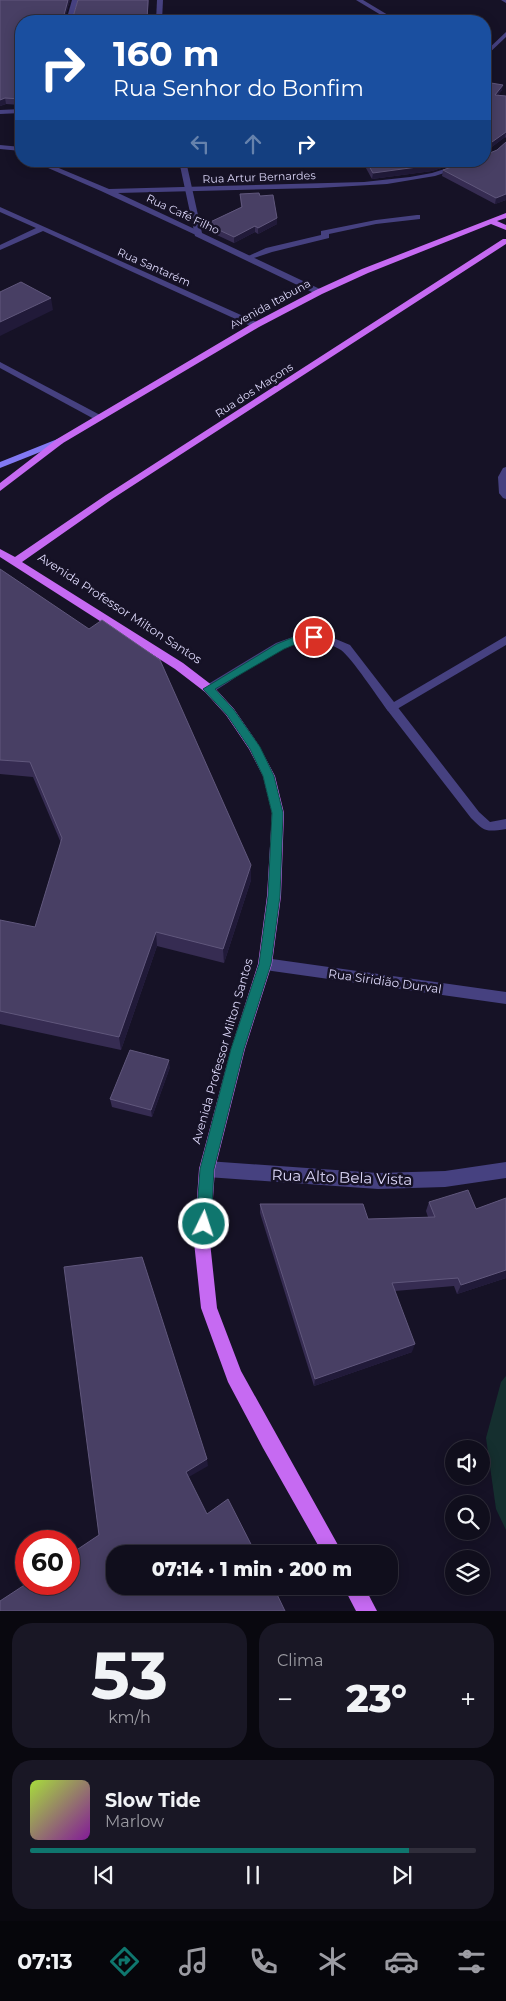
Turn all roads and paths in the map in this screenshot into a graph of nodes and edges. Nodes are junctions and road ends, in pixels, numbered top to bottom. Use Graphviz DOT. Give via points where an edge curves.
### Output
graph roads {
  1 [pos="75,0"];
  2 [pos="160,0"];
  3 [pos="359,0"];
  4 [pos="71,15"];
  5 [pos="159,15"];
  6 [pos="385,15"];
  7 [pos="506,34"];
  8 [pos="491,48"];
  9 [pos="15,111"];
  10 [pos="0,112"];
  11 [pos="0,148"];
  12 [pos="12,150"];
  13 [pos="15,150"];
  14 [pos="15,152"];
  15 [pos="50,167"];
  16 [pos="183,167"];
  17 [pos="462,167"];
  18 [pos="108,191"];
  19 [pos="189,191"];
  20 [pos="0,209"];
  21 [pos="506,215"];
  22 [pos="417,217"];
  23 [pos="491,221"];
  24 [pos="43,228"];
  25 [pos="506,228"];
  26 [pos="198,234"];
  27 [pos="506,241"];
  28 [pos="0,248"];
  29 [pos="248,258"];
  30 [pos="319,292"];
  31 [pos="256,325"];
  32 [pos="0,365"];
  33 [pos="99,418"];
  34 [pos="60,441"];
  35 [pos="0,465"];
  36 [pos="506,470"];
  37 [pos="0,488"];
  38 [pos="505,494"];
  39 [pos="0,552"];
  40 [pos="16,561"];
  41 [pos="506,640"];
  42 [pos="209,689"];
  43 [pos="392,708"];
  44 [pos="506,824"];
  45 [pos="265,964"];
  46 [pos="506,998"];
  47 [pos="207,1169"];
  48 [pos="506,1170"];
  49 [pos="329,1545"];
  50 [pos="358,1595"];
  51 [pos="367,1611"];
  1 -- 4 [label="street"];
  2 -- 5 [label="street"];
  3 -- 6 [label="street"];
  7 -- 8 [label="street"];
  9 -- 10 [label="street"];
  11 -- 12 [label="street"];
  12 -- 13 [label="street"];
  12 -- 14 [label="street"];
  15 -- 18 [label="street, Rua Café Filho"];
  16 -- 19 [label="street"];
  17 -- 19 [label="street, Rua Artur Bernardes" via="423,178 376,184"];
  18 -- 19 [label="street, Rua Artur Bernardes"];
  18 -- 26 [label="street, Rua Café Filho"];
  19 -- 26 [label="street"];
  20 -- 24 [label="street, Rua Santarém"];
  21 -- 23 [label="main road, Avenida Itabuna"];
  22 -- 29 [label="street" via="324,233 326,236"];
  23 -- 25 [label="main road"];
  23 -- 30 [label="main road, Avenida Itabuna"];
  24 -- 28 [label="street"];
  24 -- 31 [label="street, Rua Santarém"];
  26 -- 29 [label="street, Rua Café Filho"];
  27 -- 40 [label="main road, Rua dos Maçons" via="109,497"];
  29 -- 30 [label="street, Rua Café Filho"];
  30 -- 31 [label="main road, Avenida Itabuna"];
  31 -- 33 [label="main road, Avenida Itabuna"];
  32 -- 33 [label="street"];
  33 -- 34 [label="main road, Avenida Itabuna"];
  34 -- 35 [label="main road, Avenida Itabuna"];
  34 -- 37 [label="main road, Avenida Itabuna"];
  36 -- 38 [label="street" via="503,477"];
  39 -- 40 [label="main road, Avenida Professor Milton Santos"];
  40 -- 42 [label="main road, Avenida Professor Milton Santos" via="179,666"];
  41 -- 43 [label="street"];
  42 -- 43 [label="street" via="280,646 304,637 314,637 346,648"];
  42 -- 45 [label="main road, Avenida Professor Milton Santos" via="254,747 269,776 278,813 274,896"];
  43 -- 44 [label="street" via="475,815 488,826"];
  45 -- 46 [label="street, Rua Siridião Durval"];
  45 -- 47 [label="main road, Avenida Professor Milton Santos" via="238,1049"];
  47 -- 48 [label="street, Rua Alto Bela Vista" via="378,1181 445,1179"];
  47 -- 49 [label="main road, Avenida Professor Milton Santos" via="202,1242 209,1308 234,1376"];
  50 -- 51 [label="main road"];
}
